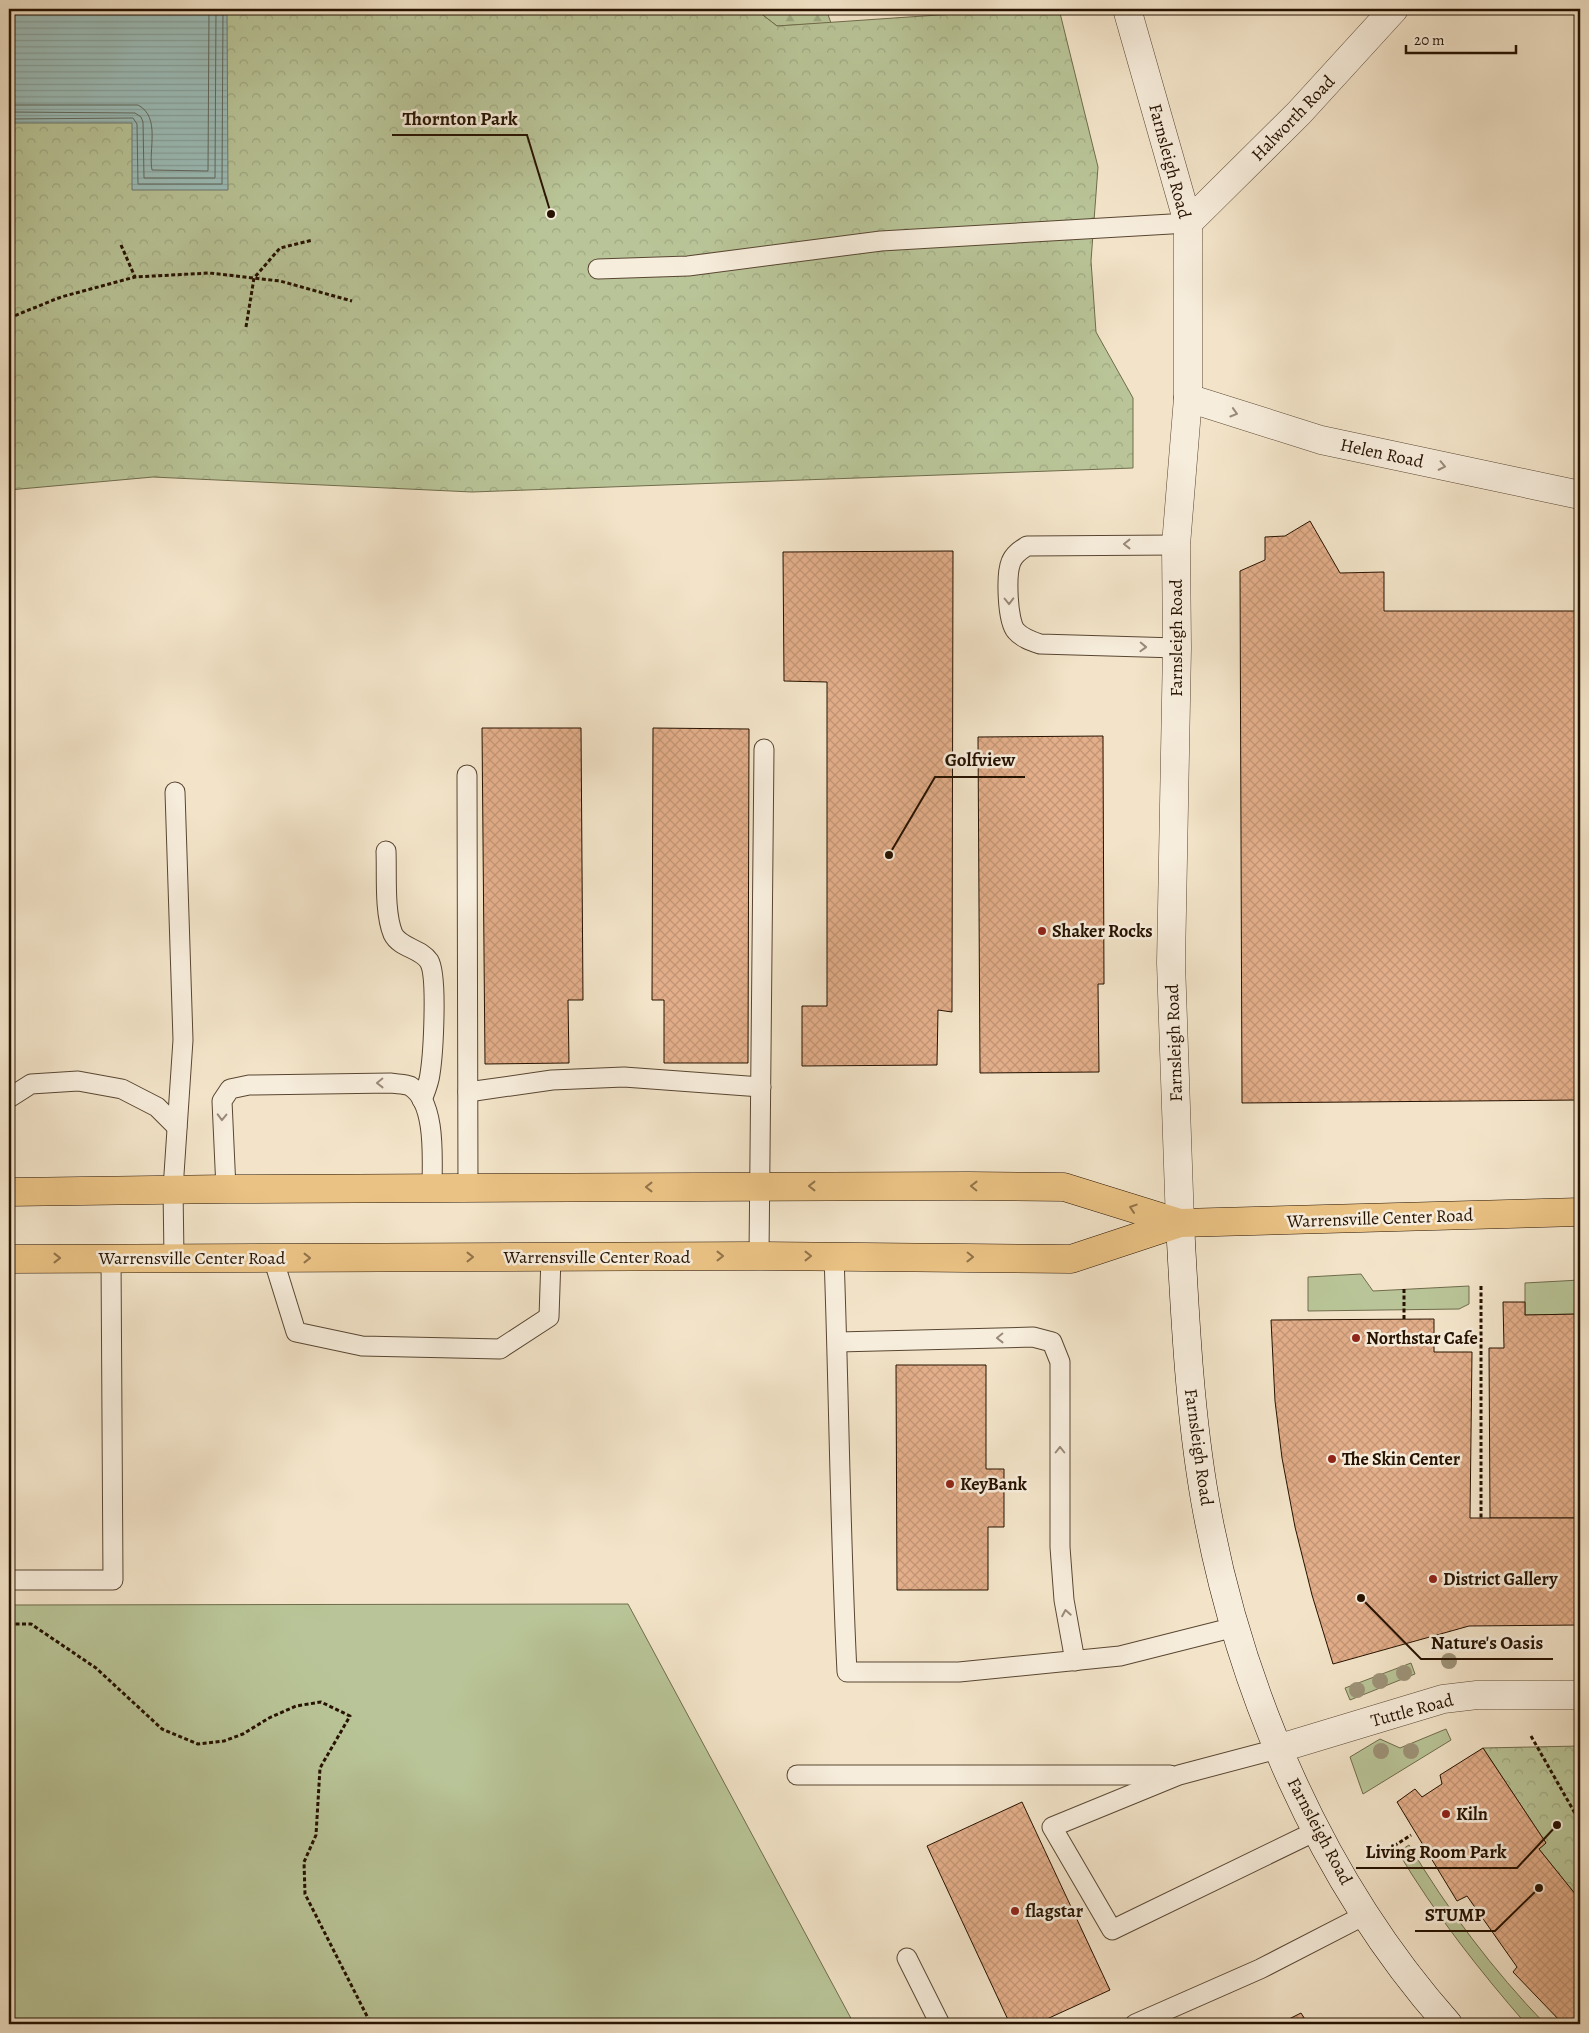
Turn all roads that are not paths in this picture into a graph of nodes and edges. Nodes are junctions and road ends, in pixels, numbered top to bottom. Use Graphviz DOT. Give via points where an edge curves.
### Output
graph roads {
  1 [pos="1127,9"];
  2 [pos="1394,9"];
  3 [pos="1188,223"];
  4 [pos="598,269"];
  5 [pos="1188,398"];
  6 [pos="1580,495"];
  7 [pos="1176,545"];
  8 [pos="1178,648"];
  9 [pos="764,749"];
  10 [pos="467,775"];
  11 [pos="175,792"];
  12 [pos="386,850"];
  13 [pos="761,1087"];
  14 [pos="468,1092"];
  15 [pos="9,1098"];
  16 [pos="422,1100"];
  17 [pos="177,1127"];
  18 [pos="760,1186"];
  19 [pos="432,1188"];
  20 [pos="468,1188"];
  21 [pos="173,1189"];
  22 [pos="226,1189"];
  23 [pos="9,1192"];
  24 [pos="1580,1212"];
  25 [pos="1180,1223"];
  26 [pos="759,1256"];
  27 [pos="834,1256"];
  28 [pos="174,1257"];
  29 [pos="551,1257"];
  30 [pos="111,1258"];
  31 [pos="273,1258"];
  32 [pos="9,1259"];
  33 [pos="838,1342"];
  34 [pos="9,1580"];
  35 [pos="1235,1627"];
  36 [pos="1075,1661"];
  37 [pos="1580,1695"];
  38 [pos="1277,1749"];
  39 [pos="797,1775"];
  40 [pos="1179,1775"];
  41 [pos="1318,1830"];
  42 [pos="1365,1915"];
  43 [pos="906,1958"];
  44 [pos="940,2024"];
  45 [pos="1135,2024"];
  46 [pos="1448,2024"];
  1 -- 3 [label="street, Farnsleigh Road"];
  2 -- 3 [label="street, Halworth Road" via="1300,113"];
  3 -- 4 [label="lane" via="881,242 688,266"];
  3 -- 5 [label="street, Farnsleigh Road"];
  5 -- 6 [label="street, Helen Road, one-way" via="1322,440"];
  5 -- 7 [label="street, Farnsleigh Road"];
  7 -- 8 [label="street, Farnsleigh Road"];
  7 -- 8 [label="lane, one-way" via="1027,546 1019,550 1008,573 1014,630 1026,639 1040,644"];
  8 -- 25 [label="street, Farnsleigh Road" via="1171,962"];
  9 -- 13 [label="lane"];
  10 -- 14 [label="lane"];
  11 -- 17 [label="lane" via="183,1040"];
  12 -- 16 [label="lane" via="389,922 394,936 422,954 429,962 433,977 433,1046 430,1076"];
  13 -- 14 [label="lane" via="624,1077 552,1080"];
  13 -- 18 [label="lane"];
  14 -- 20 [label="lane"];
  15 -- 17 [label="lane" via="31,1084 78,1081 122,1089 157,1107"];
  16 -- 19 [label="lane" via="431,1125"];
  16 -- 22 [label="lane, one-way" via="410,1086 391,1083 249,1085 230,1089 222,1101"];
  17 -- 21 [label="lane"];
  18 -- 20 [label="main road, Warrensville Center Road, one-way"];
  25 -- 18 [label="main road, Warrensville Center Road, one-way" via="1064,1187"];
  18 -- 26 [label="lane"];
  19 -- 20 [label="main road, Warrensville Center Road"];
  19 -- 22 [label="main road, Warrensville Center Road"];
  21 -- 22 [label="main road, Warrensville Center Road"];
  21 -- 23 [label="main road, Warrensville Center Road"];
  21 -- 28 [label="lane"];
  24 -- 25 [label="main road, Warrensville Center Road"];
  27 -- 25 [label="main road, Warrensville Center Road, one-way" via="1071,1258"];
  25 -- 35 [label="street, Farnsleigh Road" via="1195,1430 1205,1500"];
  26 -- 27 [label="main road, Warrensville Center Road, one-way"];
  29 -- 26 [label="main road, Warrensville Center Road, one-way"];
  27 -- 33 [label="lane"];
  28 -- 30 [label="main road, Warrensville Center Road"];
  28 -- 31 [label="main road, Warrensville Center Road"];
  31 -- 29 [label="main road, Warrensville Center Road, one-way"];
  29 -- 31 [label="lane" via="549,1317 500,1349 362,1346 296,1332"];
  32 -- 30 [label="main road, Warrensville Center Road, one-way"];
  30 -- 34 [label="lane" via="113,1580"];
  36 -- 33 [label="lane, one-way" via="1064,1600 1060,1547 1060,1362 1052,1342 1033,1338"];
  33 -- 36 [label="lane" via="841,1550 847,1672 959,1672"];
  35 -- 36 [label="lane" via="1120,1656"];
  35 -- 38 [label="street, Farnsleigh Road" via="1257,1699"];
  37 -- 38 [label="street, Tuttle Road" via="1477,1695 1444,1699"];
  38 -- 40 [label="lane"];
  38 -- 41 [label="street, Farnsleigh Road"];
  39 -- 40 [label="lane"];
  40 -- 41 [label="lane" via="1052,1827 1112,1930"];
  41 -- 42 [label="street, Farnsleigh Road"];
  42 -- 45 [label="lane" via="1260,1969"];
  42 -- 46 [label="street, Farnsleigh Road"];
  43 -- 44 [label="lane"];
}
